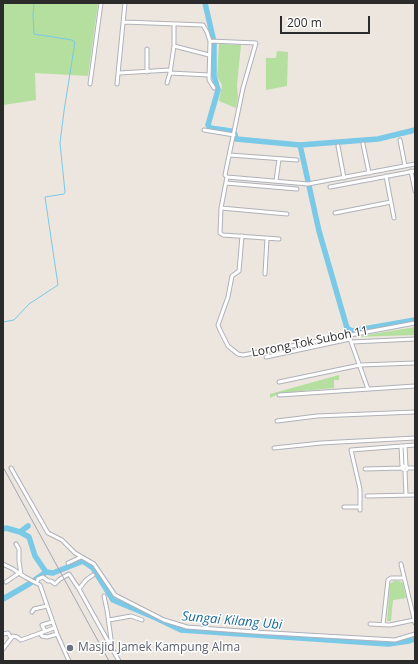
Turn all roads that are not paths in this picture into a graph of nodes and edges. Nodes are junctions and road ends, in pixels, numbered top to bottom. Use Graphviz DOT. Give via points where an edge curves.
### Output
graph roads {
  1 [pos="101,3"];
  2 [pos="125,3"];
  3 [pos="124,22"];
  4 [pos="174,24"];
  5 [pos="211,41"];
  6 [pos="174,46"];
  7 [pos="147,49"];
  8 [pos="209,55"];
  9 [pos="147,72"];
  10 [pos="170,72"];
  11 [pos="119,73"];
  12 [pos="209,75"];
  13 [pos="167,83"];
  14 [pos="90,84"];
  15 [pos="117,84"];
  16 [pos="214,88"];
  17 [pos="204,130"];
  18 [pos="234,134"];
  19 [pos="400,140"];
  20 [pos="363,144"];
  21 [pos="338,146"];
  22 [pos="230,155"];
  23 [pos="278,159"];
  24 [pos="297,160"];
  25 [pos="415,164"];
  26 [pos="405,166"];
  27 [pos="385,170"];
  28 [pos="413,171"];
  29 [pos="368,173"];
  30 [pos="226,176"];
  31 [pos="386,176"];
  32 [pos="344,178"];
  33 [pos="276,181"];
  34 [pos="226,183"];
  35 [pos="330,187"];
  36 [pos="297,189"];
  37 [pos="415,191"];
  38 [pos="391,202"];
  39 [pos="221,208"];
  40 [pos="335,213"];
  41 [pos="287,214"];
  42 [pos="394,218"];
  43 [pos="242,236"];
  44 [pos="267,238"];
  45 [pos="279,239"];
  46 [pos="265,274"];
  47 [pos="415,323"];
  48 [pos="415,338"];
  49 [pos="352,342"];
  50 [pos="266,357"];
  51 [pos="415,363"];
  52 [pos="360,365"];
  53 [pos="279,382"];
  54 [pos="415,386"];
  55 [pos="368,388"];
  56 [pos="279,395"];
  57 [pos="415,412"];
  58 [pos="277,421"];
  59 [pos="415,438"];
  60 [pos="415,445"];
  61 [pos="403,446"];
  62 [pos="274,448"];
  63 [pos="11,468"];
  64 [pos="405,468"];
  65 [pos="415,468"];
  66 [pos="365,469"];
  67 [pos="406,495"];
  68 [pos="415,495"];
  69 [pos="366,496"];
  70 [pos="344,507"];
  71 [pos="16,544"];
  72 [pos="81,557"];
  73 [pos="68,563"];
  74 [pos="3,564"];
  75 [pos="401,564"];
  76 [pos="20,574"];
  77 [pos="93,575"];
  78 [pos="404,578"];
  79 [pos="6,582"];
  80 [pos="36,582"];
  81 [pos="79,589"];
  82 [pos="104,596"];
  83 [pos="415,600"];
  84 [pos="411,601"];
  85 [pos="47,606"];
  86 [pos="32,612"];
  87 [pos="109,620"];
  88 [pos="142,620"];
  89 [pos="415,621"];
  90 [pos="52,622"];
  91 [pos="370,624"];
  92 [pos="383,625"];
  93 [pos="54,628"];
  94 [pos="44,631"];
  95 [pos="40,633"];
  96 [pos="3,634"];
  97 [pos="57,634"];
  98 [pos="415,634"];
  99 [pos="10,638"];
  100 [pos="110,645"];
  101 [pos="3,649"];
  102 [pos="69,661"];
  103 [pos="119,661"];
  1 -- 14 [label="street"];
  2 -- 3 [label="street"];
  3 -- 4 [label="street"];
  3 -- 11 [label="street"];
  4 -- 5 [label="street" via="203,25"];
  4 -- 6 [label="street"];
  5 -- 8 [label="street"];
  5 -- 18 [label="street" via="256,43 243,88"];
  6 -- 8 [label="street"];
  6 -- 10 [label="street"];
  7 -- 9 [label="street"];
  8 -- 12 [label="street"];
  9 -- 10 [label="street"];
  9 -- 11 [label="street"];
  10 -- 12 [label="street"];
  10 -- 13 [label="street"];
  11 -- 15 [label="street"];
  12 -- 16 [label="street"];
  17 -- 18 [label="street"];
  18 -- 22 [label="street"];
  19 -- 26 [label="street"];
  20 -- 29 [label="street"];
  21 -- 32 [label="street"];
  22 -- 23 [label="street"];
  22 -- 30 [label="street"];
  23 -- 24 [label="street"];
  23 -- 33 [label="street"];
  25 -- 26 [label="street"];
  26 -- 27 [label="street"];
  27 -- 29 [label="street"];
  27 -- 31 [label="street"];
  28 -- 31 [label="street"];
  28 -- 37 [label="street"];
  29 -- 32 [label="street"];
  30 -- 33 [label="street"];
  30 -- 34 [label="street"];
  31 -- 35 [label="street"];
  31 -- 38 [label="street"];
  32 -- 33 [label="street" via="316,184"];
  34 -- 36 [label="street"];
  34 -- 39 [label="street"];
  38 -- 40 [label="street"];
  38 -- 42 [label="street"];
  39 -- 41 [label="street"];
  39 -- 43 [label="street" via="220,233"];
  43 -- 44 [label="street"];
  43 -- 47 [label="street, Lorong Tok Suboh 11" via="238,271 232,276 218,325 228,346 238,354"];
  44 -- 45 [label="street"];
  44 -- 46 [label="street"];
  48 -- 49 [label="street"];
  49 -- 50 [label="street" via="350,339"];
  49 -- 52 [label="street"];
  51 -- 52 [label="street"];
  52 -- 53 [label="street"];
  52 -- 55 [label="street"];
  54 -- 55 [label="street"];
  55 -- 56 [label="street"];
  57 -- 58 [label="street" via="317,416"];
  59 -- 62 [label="street"];
  60 -- 61 [label="street"];
  61 -- 64 [label="street"];
  61 -- 70 [label="street" via="353,449 351,452 360,489 360,509"];
  63 -- 72 [label="street" via="48,534 62,540"];
  64 -- 65 [label="street"];
  64 -- 66 [label="street"];
  64 -- 67 [label="street"];
  67 -- 68 [label="street"];
  67 -- 69 [label="street"];
  71 -- 76 [label="street" via="19,549"];
  72 -- 73 [label="street"];
  72 -- 98 [label="street" via="94,564 117,597 164,620 187,627 395,640"];
  74 -- 76 [label="street"];
  75 -- 78 [label="street"];
  76 -- 79 [label="street"];
  76 -- 80 [label="street"];
  77 -- 81 [label="street"];
  78 -- 84 [label="street"];
  78 -- 92 [label="street" via="388,580"];
  80 -- 81 [label="street" via="43,577 55,584 69,574"];
  80 -- 85 [label="street"];
  81 -- 100 [label="street"];
  82 -- 87 [label="street"];
  83 -- 84 [label="street"];
  84 -- 89 [label="street"];
  85 -- 86 [label="street" via="34,609"];
  85 -- 90 [label="street"];
  87 -- 88 [label="street" via="131,616"];
  87 -- 100 [label="street"];
  89 -- 92 [label="street"];
  90 -- 93 [label="street"];
  90 -- 94 [label="street" via="42,625"];
  91 -- 92 [label="street"];
  93 -- 94 [label="street"];
  93 -- 97 [label="street"];
  94 -- 95 [label="street"];
  95 -- 97 [label="street" via="47,637"];
  95 -- 99 [label="street" via="21,640 14,636"];
  96 -- 99 [label="street" via="8,633"];
  97 -- 102 [label="street"];
  99 -- 101 [label="street"];
  100 -- 103 [label="street"];
}
